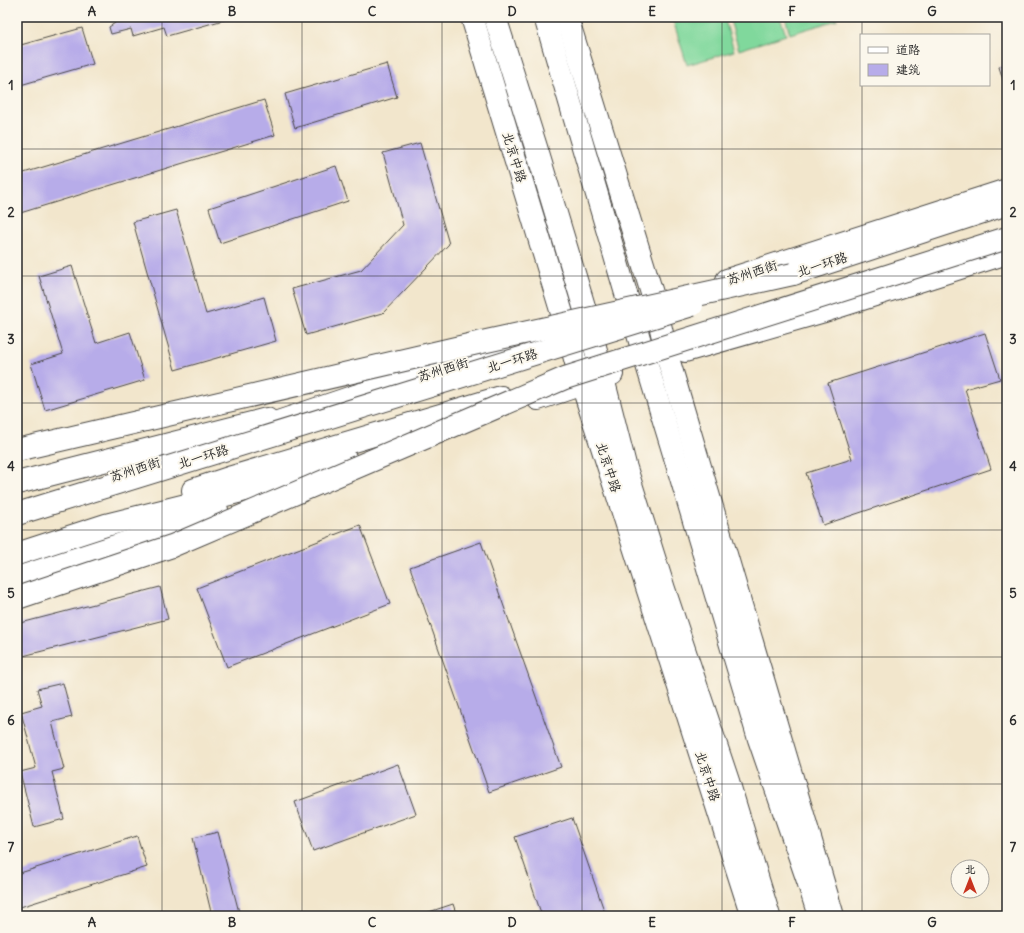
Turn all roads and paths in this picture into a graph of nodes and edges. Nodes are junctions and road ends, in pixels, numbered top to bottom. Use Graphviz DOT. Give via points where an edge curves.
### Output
graph roads {
  1 [pos="472,17"];
  2 [pos="495,17"];
  3 [pos="545,17"];
  4 [pos="567,17"];
  5 [pos="1007,190"];
  6 [pos="1007,204"];
  7 [pos="1007,238"];
  8 [pos="1007,253"];
  9 [pos="793,274"];
  10 [pos="655,303"];
  11 [pos="631,310"];
  12 [pos="589,323"];
  13 [pos="568,330"];
  14 [pos="667,355"];
  15 [pos="646,362"];
  16 [pos="602,377"];
  17 [pos="574,381"];
  18 [pos="355,396"];
  19 [pos="17,450"];
  20 [pos="306,476"];
  21 [pos="17,483"];
  22 [pos="17,508"];
  23 [pos="17,514"];
  24 [pos="17,547"];
  25 [pos="17,554"];
  26 [pos="17,578"];
  27 [pos="17,598"];
  28 [pos="752,916"];
  29 [pos="769,916"];
  30 [pos="819,916"];
  31 [pos="833,916"];
  1 -- 13 [label="main road, 北京中路"];
  2 -- 12 [label="main road"];
  3 -- 11 [label="main road"];
  4 -- 10 [label="main road"];
  5 -- 10 [label="main road, 苏州西街"];
  6 -- 9 [label="main road, 北一环路"];
  7 -- 17 [label="main road, bridge"];
  8 -- 14 [label="main road" via="821,312"];
  9 -- 19 [label="main road, bridge" via="473,344"];
  9 -- 23 [label="main road, 北一环路, bridge"];
  10 -- 11 [label="main road, 苏州西街"];
  10 -- 14 [label="main road"];
  11 -- 12 [label="main road, 苏州西街"];
  11 -- 15 [label="main road"];
  12 -- 13 [label="main road, 苏州西街"];
  12 -- 16 [label="main road"];
  13 -- 17 [label="main road, 北京中路"];
  13 -- 18 [label="main road, 苏州西街"];
  14 -- 15 [label="main road"];
  14 -- 31 [label="main road"];
  15 -- 16 [label="main road"];
  15 -- 30 [label="main road" via="759,739"];
  16 -- 17 [label="main road"];
  16 -- 29 [label="main road" via="625,465 728,781"];
  17 -- 20 [label="main road"];
  17 -- 24 [label="main road, bridge" via="232,477"];
  17 -- 27 [label="main road, bridge" via="172,546"];
  17 -- 28 [label="main road, 北京中路"];
  18 -- 21 [label="main road"];
  18 -- 22 [label="main road, 苏州西街"];
  20 -- 25 [label="main road" via="106,525"];
  20 -- 26 [label="main road" via="165,530"];
}
